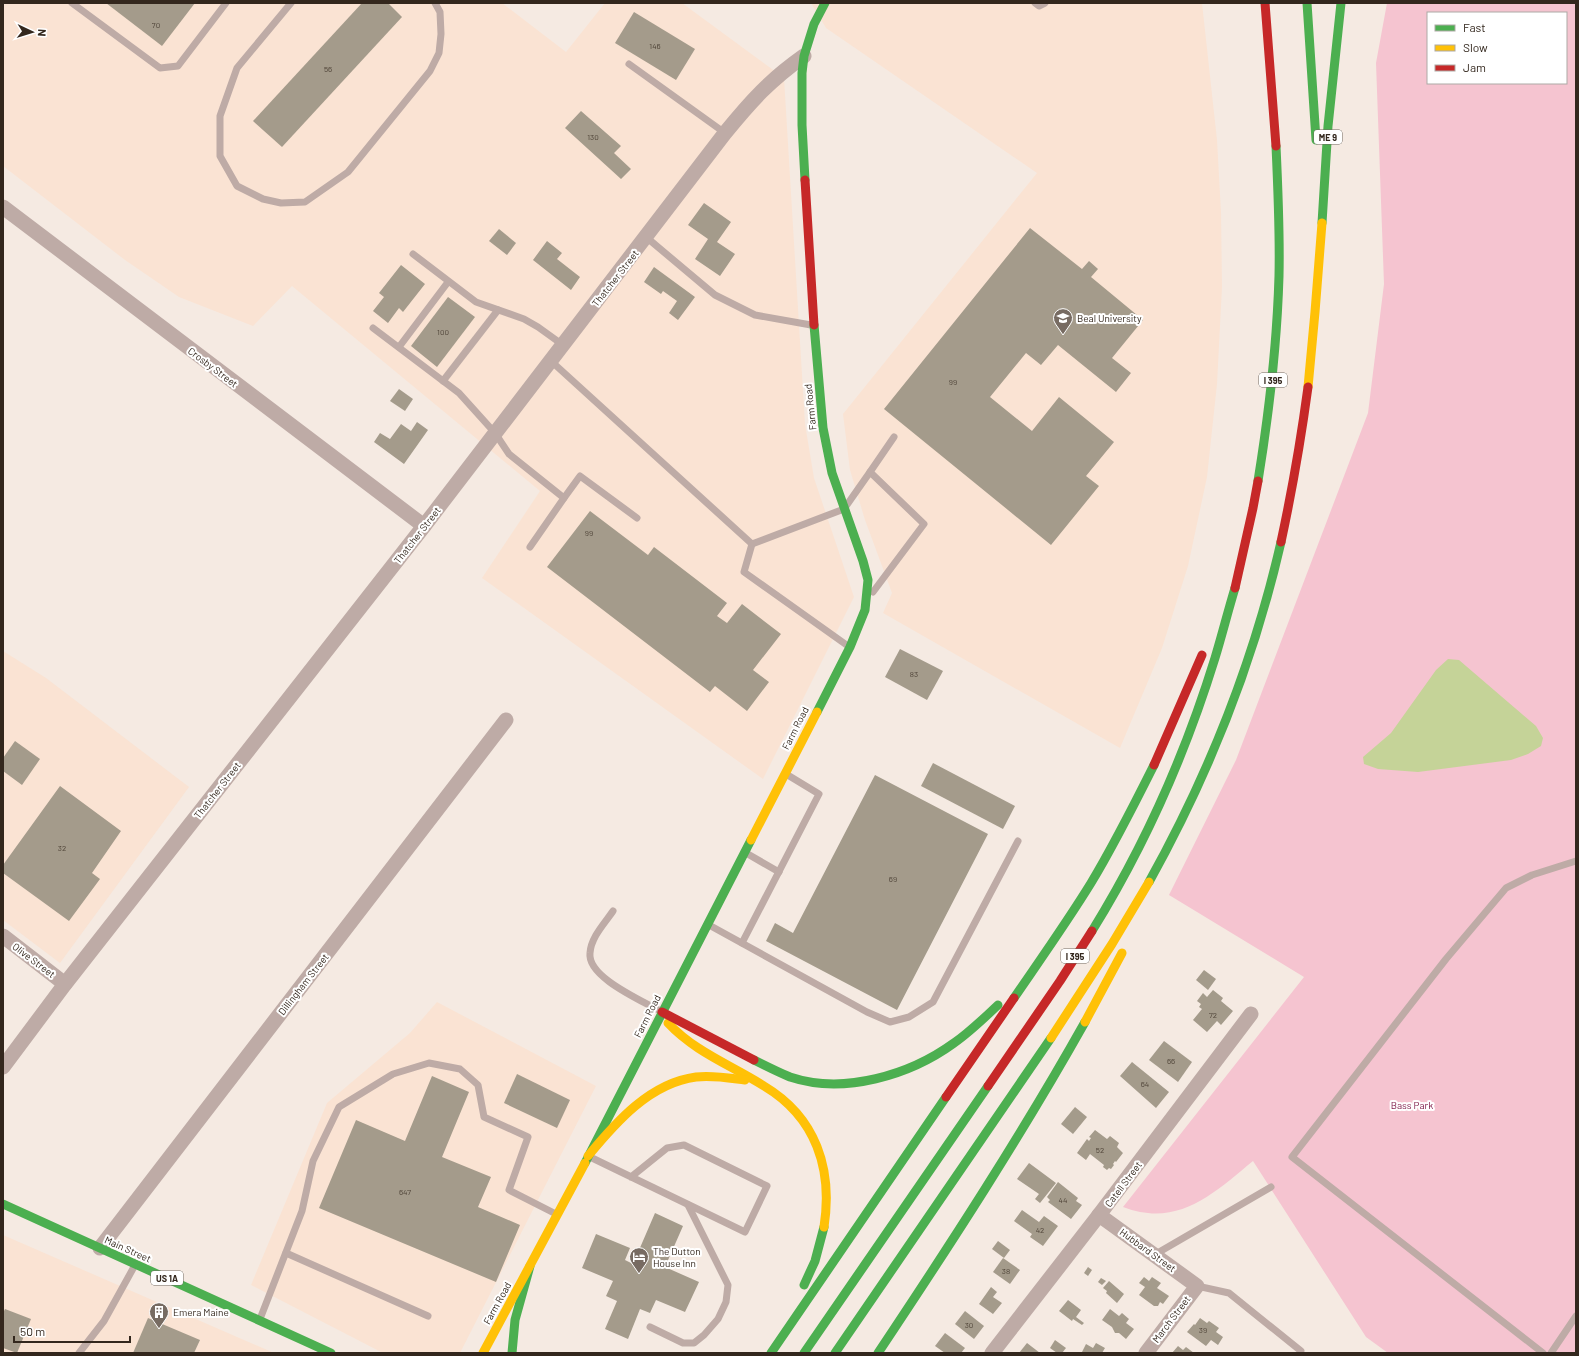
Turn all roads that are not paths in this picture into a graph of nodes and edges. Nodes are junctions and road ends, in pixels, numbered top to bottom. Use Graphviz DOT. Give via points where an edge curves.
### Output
graph roads {
  1 [pos="72,3"];
  2 [pos="226,3"];
  3 [pos="291,3"];
  4 [pos="436,3"];
  5 [pos="825,3"];
  6 [pos="1034,3"];
  7 [pos="1046,3"];
  8 [pos="1265,3"];
  9 [pos="1307,3"];
  10 [pos="1342,3"];
  11 [pos="804,56"];
  12 [pos="629,64"];
  13 [pos="725,133"];
  14 [pos="3,207"];
  15 [pos="646,238"];
  16 [pos="413,254"];
  17 [pos="1318,271"];
  18 [pos="448,282"];
  19 [pos="498,310"];
  20 [pos="814,326"];
  21 [pos="373,328"];
  22 [pos="563,345"];
  23 [pos="399,347"];
  24 [pos="551,360"];
  25 [pos="443,381"];
  26 [pos="495,434"];
  27 [pos="894,437"];
  28 [pos="870,472"];
  29 [pos="564,498"];
  30 [pos="844,509"];
  31 [pos="1252,513"];
  32 [pos="637,518"];
  33 [pos="424,526"];
  34 [pos="752,544"];
  35 [pos="530,547"];
  36 [pos="866,600"];
  37 [pos="1216,618"];
  38 [pos="1207,644"];
  39 [pos="850,647"];
  40 [pos="506,720"];
  41 [pos="1207,762"];
  42 [pos="784,773"];
  43 [pos="1018,841"];
  44 [pos="744,852"];
  45 [pos="1576,860"];
  46 [pos="778,872"];
  47 [pos="1145,906"];
  48 [pos="613,911"];
  49 [pos="707,924"];
  50 [pos="1057,935"];
  51 [pos="3,936"];
  52 [pos="742,943"];
  53 [pos="1126,946"];
  54 [pos="65,984"];
  55 [pos="662,1012"];
  56 [pos="1251,1014"];
  57 [pos="3,1067"];
  58 [pos="768,1089"];
  59 [pos="588,1156"];
  60 [pos="631,1177"];
  61 [pos="1271,1187"];
  62 [pos="3,1204"];
  63 [pos="688,1205"];
  64 [pos="558,1215"];
  65 [pos="1099,1215"];
  66 [pos="100,1248"];
  67 [pos="286,1253"];
  68 [pos="1154,1254"];
  69 [pos="135,1264"];
  70 [pos="530,1266"];
  71 [pos="1197,1286"];
  72 [pos="428,1316"];
  73 [pos="1576,1316"];
  74 [pos="260,1320"];
  75 [pos="650,1327"];
  76 [pos="79,1353"];
  77 [pos="331,1353"];
  78 [pos="483,1353"];
  79 [pos="512,1353"];
  80 [pos="766,1353"];
  81 [pos="771,1353"];
  82 [pos="804,1353"];
  83 [pos="835,1353"];
  84 [pos="878,1353"];
  85 [pos="992,1353"];
  86 [pos="1146,1353"];
  87 [pos="1300,1353"];
  88 [pos="1543,1353"];
  89 [pos="1551,1353"];
  1 -- 2 [label="lane" via="160,68 178,66"];
  3 -- 4 [label="lane" via="236,68 220,116 220,156 237,186 263,199 281,203 305,202 348,172 430,71 439,53 441,34 440,12"];
  5 -- 11 [label="main road" via="814,24"];
  6 -- 7 [label="lane" via="1039,6"];
  8 -- 31 [label="main road, I 395" via="1275,130 1279,274 1273,380"];
  9 -- 17 [label="main road, I 395" via="1318,160"];
  10 -- 17 [label="main road, ME 9" via="1332,78"];
  11 -- 13 [label="street, Thatcher Street" via="762,89"];
  11 -- 20 [label="main road, Farm Road" via="802,125"];
  12 -- 13 [label="lane"];
  13 -- 15 [label="street, Thatcher Street"];
  14 -- 33 [label="street, Crosby Street"];
  15 -- 20 [label="lane" via="715,295 756,315"];
  15 -- 22 [label="street, Thatcher Street"];
  16 -- 18 [label="lane"];
  17 -- 41 [label="main road, I 395" via="1308,391 1286,521 1248,658"];
  18 -- 19 [label="lane" via="476,302"];
  18 -- 23 [label="lane"];
  19 -- 22 [label="lane" via="524,319"];
  19 -- 25 [label="lane"];
  20 -- 30 [label="main road, Farm Road" via="826,444 832,474"];
  21 -- 23 [label="lane"];
  22 -- 24 [label="street, Thatcher Street"];
  23 -- 25 [label="lane"];
  24 -- 26 [label="street, Thatcher Street"];
  24 -- 34 [label="lane"];
  25 -- 26 [label="lane" via="466,400"];
  26 -- 29 [label="lane" via="509,454"];
  26 -- 33 [label="street, Thatcher Street"];
  27 -- 28 [label="lane"];
  28 -- 30 [label="lane"];
  28 -- 36 [label="lane" via="924,524"];
  29 -- 32 [label="lane" via="580,476"];
  29 -- 35 [label="lane"];
  30 -- 34 [label="lane"];
  30 -- 36 [label="main road, Farm Road" via="866,571"];
  31 -- 37 [label="main road"];
  31 -- 82 [label="main road, I 395" via="1232,599 1210,673 1172,774 1124,874 1040,1010"];
  33 -- 54 [label="street, Thatcher Street"];
  34 -- 39 [label="lane" via="744,572"];
  36 -- 39 [label="main road, Farm Road"];
  38 -- 50 [label="main road" via="1142,789 1108,854"];
  39 -- 42 [label="main road, Farm Road"];
  40 -- 66 [label="street, Dillingham Street"];
  41 -- 47 [label="main road" via="1175,844"];
  41 -- 83 [label="main road, I 395" via="1162,858 1112,944 1007,1104"];
  42 -- 44 [label="main road, Farm Road"];
  42 -- 46 [label="lane" via="819,794"];
  43 -- 52 [label="lane" via="933,1002 909,1017 890,1022 867,1012"];
  44 -- 46 [label="lane"];
  44 -- 49 [label="main road, Farm Road"];
  45 -- 88 [label="lane" via="1532,875 1506,888 1446,960 1292,1157"];
  46 -- 52 [label="lane"];
  48 -- 55 [label="lane" via="592,942 589,953 591,963 595,970 611,983"];
  49 -- 52 [label="lane"];
  49 -- 55 [label="main road, Farm Road"];
  50 -- 55 [label="main road" via="1011,991 961,1038 920,1062 866,1080 831,1083 811,1082 792,1077"];
  50 -- 81 [label="main road"];
  51 -- 54 [label="street, Olive Street"];
  53 -- 84 [label="main road" via="1075,1040 1020,1132"];
  54 -- 57 [label="street, Thatcher Street"];
  55 -- 58 [label="main road" via="674,1030 690,1044"];
  55 -- 59 [label="main road, Farm Road"];
  56 -- 65 [label="street, Catell Street"];
  58 -- 59 [label="main road" via="750,1082 718,1076 688,1078 670,1083 633,1107"];
  58 -- 80 [label="main road" via="793,1108 820,1149 826,1170 827,1207 823,1232 812,1268"];
  59 -- 60 [label="lane"];
  59 -- 64 [label="main road, Farm Road"];
  60 -- 63 [label="lane"];
  60 -- 63 [label="lane" via="667,1148 684,1145 767,1186 745,1232"];
  61 -- 68 [label="lane"];
  62 -- 66 [label="main road, Main Street / US 1A"];
  63 -- 75 [label="lane" via="728,1284 726,1302 718,1319 704,1336 694,1343 683,1343"];
  64 -- 67 [label="lane" via="509,1190 528,1137 484,1117 478,1085 460,1069 429,1063 394,1074 339,1107 313,1161 302,1211"];
  64 -- 70 [label="main road, Farm Road"];
  65 -- 68 [label="street, Hubbard Street"];
  65 -- 85 [label="street, Catell Street"];
  66 -- 69 [label="main road, Main Street / US 1A"];
  67 -- 72 [label="lane"];
  67 -- 74 [label="lane"];
  68 -- 71 [label="street, Hubbard Street"];
  69 -- 74 [label="main road, Main Street / US 1A"];
  69 -- 76 [label="lane" via="104,1321"];
  70 -- 78 [label="main road, Farm Road"];
  70 -- 79 [label="main road" via="513,1332"];
  71 -- 86 [label="street, March Street"];
  71 -- 87 [label="lane" via="1229,1292 1301,1351"];
  73 -- 89 [label="lane"];
  74 -- 77 [label="main road, Main Street / US 1A"];
}
